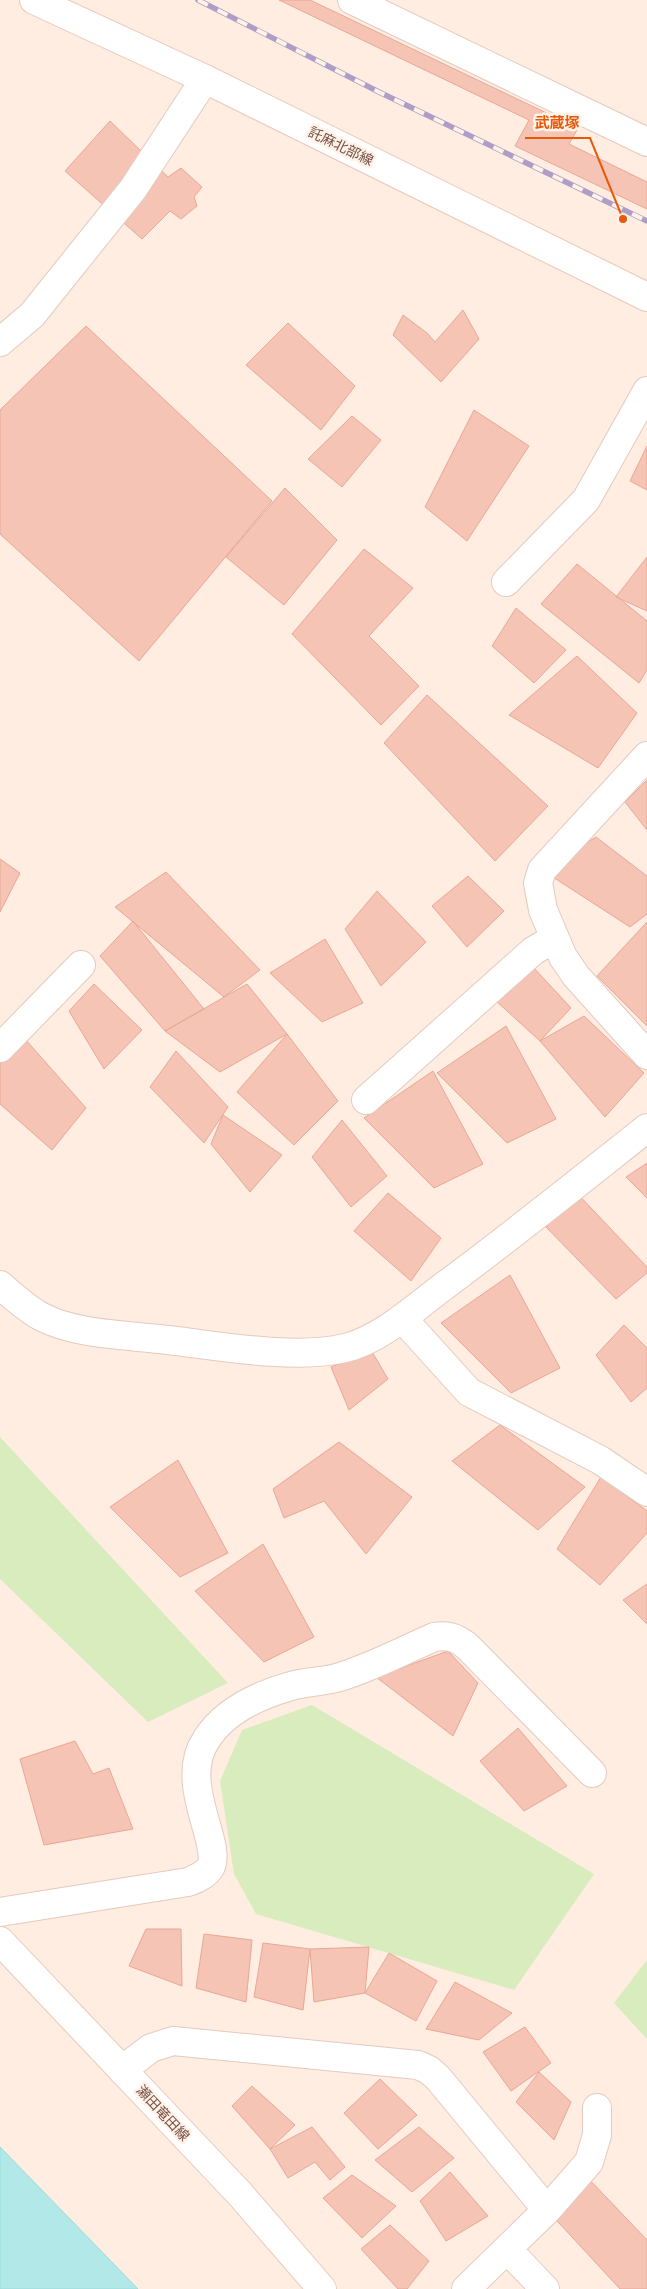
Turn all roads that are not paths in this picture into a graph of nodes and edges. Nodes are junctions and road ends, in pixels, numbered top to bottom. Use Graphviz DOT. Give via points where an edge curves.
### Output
graph roads {
  1 [pos="34,0"];
  2 [pos="352,0"];
  3 [pos="205,79"];
  4 [pos="647,142"];
  5 [pos="647,298"];
  6 [pos="0,342"];
  7 [pos="647,392"];
  8 [pos="506,582"];
  9 [pos="647,756"];
  10 [pos="555,938"];
  11 [pos="81,965"];
  12 [pos="0,1048"];
  13 [pos="647,1055"];
  14 [pos="366,1100"];
  15 [pos="647,1128"];
  16 [pos="0,1285"];
  17 [pos="402,1318"];
  18 [pos="647,1492"];
  19 [pos="592,1772"];
  20 [pos="0,1912"];
  21 [pos="0,1941"];
  22 [pos="122,2070"];
  23 [pos="597,2108"];
  24 [pos="547,2210"];
  25 [pos="507,2249"];
  26 [pos="322,2289"];
  27 [pos="466,2289"];
  28 [pos="545,2289"];
  1 -- 3 [label="street, 託麻北部線"];
  2 -- 4 [label="street"];
  3 -- 5 [label="street, 託麻北部線"];
  3 -- 6 [label="street" via="133,190 32,315"];
  7 -- 8 [label="street" via="586,500"];
  9 -- 10 [label="street" via="542,870 538,883 543,910"];
  10 -- 13 [label="street" via="562,957 576,976"];
  10 -- 14 [label="street" via="533,951"];
  11 -- 12 [label="street"];
  15 -- 17 [label="street"];
  16 -- 17 [label="street" via="41,1317 63,1325 105,1333 264,1351 320,1352 346,1348 367,1340"];
  17 -- 18 [label="street" via="469,1392 600,1460"];
  19 -- 20 [label="street" via="466,1646 455,1637 434,1637 343,1677 291,1686 245,1704 214,1726 201,1746 196,1764 197,1795 213,1852 211,1867 201,1878"];
  21 -- 22 [label="street, 瀬田竜田線"];
  22 -- 24 [label="street" via="151,2048 173,2041 418,2065 438,2078"];
  22 -- 26 [label="street, 瀬田竜田線" via="240,2194"];
  23 -- 24 [label="street" via="597,2135 590,2162"];
  24 -- 25 [label="street"];
  25 -- 27 [label="street"];
  25 -- 28 [label="street"];
}
